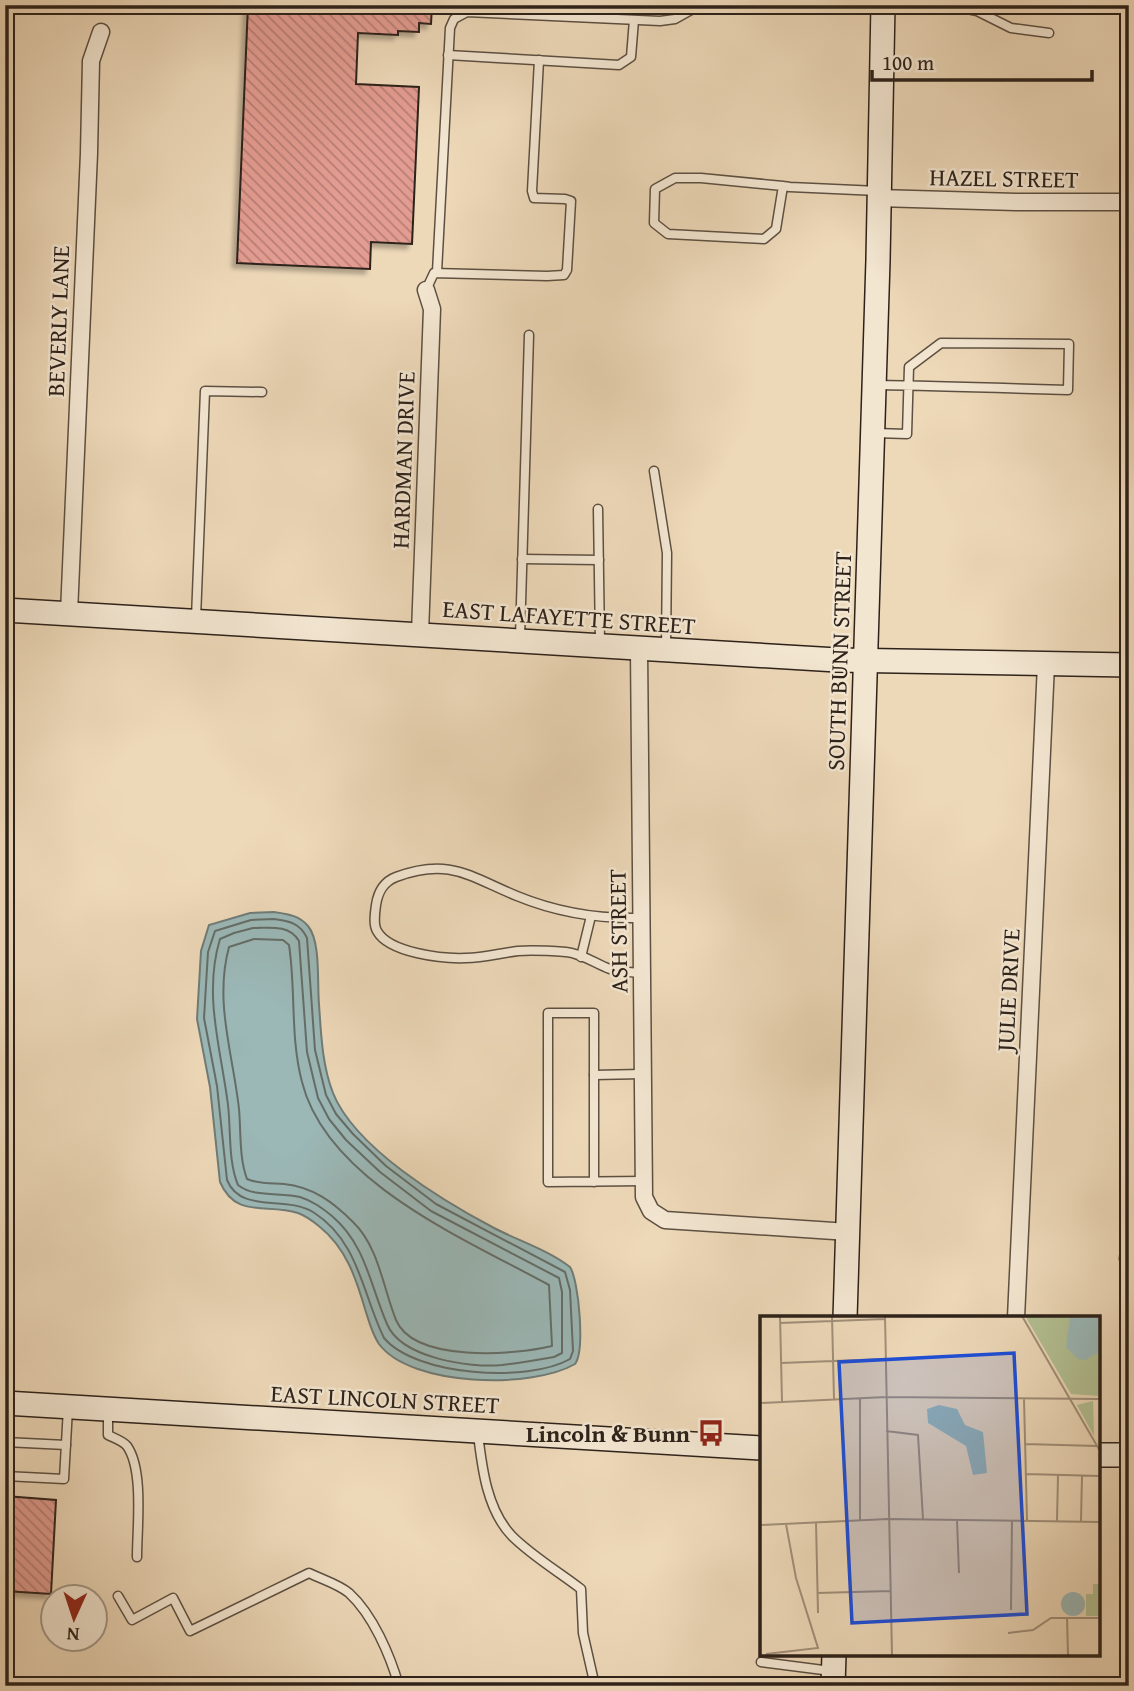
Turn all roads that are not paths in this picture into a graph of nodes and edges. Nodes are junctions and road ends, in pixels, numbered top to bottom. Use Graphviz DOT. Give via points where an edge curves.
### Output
graph roads {
  1 [pos="700,5"];
  2 [pos="883,5"];
  3 [pos="949,5"];
  4 [pos="634,20"];
  5 [pos="101,32"];
  6 [pos="1049,33"];
  7 [pos="448,55"];
  8 [pos="539,60"];
  9 [pos="783,186"];
  10 [pos="878,195"];
  11 [pos="1129,202"];
  12 [pos="437,272"];
  13 [pos="426,290"];
  14 [pos="529,335"];
  15 [pos="874,385"];
  16 [pos="908,386"];
  17 [pos="262,392"];
  18 [pos="872,433"];
  19 [pos="654,471"];
  20 [pos="598,509"];
  21 [pos="522,559"];
  22 [pos="599,559"];
  23 [pos="5,610"];
  24 [pos="69,613"];
  25 [pos="196,620"];
  26 [pos="419,634"];
  27 [pos="520,640"];
  28 [pos="600,646"];
  29 [pos="639,649"];
  30 [pos="666,650"];
  31 [pos="866,662"];
  32 [pos="1046,664"];
  33 [pos="1129,664"];
  34 [pos="591,916"];
  35 [pos="641,918"];
  36 [pos="581,957"];
  37 [pos="642,972"];
  38 [pos="642,1074"];
  39 [pos="594,1075"];
  40 [pos="643,1181"];
  41 [pos="594,1182"];
  42 [pos="1129,1211"];
  43 [pos="849,1232"];
  44 [pos="1124,1259"];
  45 [pos="845,1316"];
  46 [pos="1016,1316"];
  47 [pos="5,1403"];
  48 [pos="68,1406"];
  49 [pos="108,1409"];
  50 [pos="477,1431"];
  51 [pos="5,1442"];
  52 [pos="66,1445"];
  53 [pos="760,1448"];
  54 [pos="1099,1455"];
  55 [pos="1129,1455"];
  56 [pos="5,1476"];
  57 [pos="137,1557"];
  58 [pos="118,1596"];
  59 [pos="761,1662"];
  60 [pos="834,1670"];
  61 [pos="398,1686"];
  62 [pos="595,1686"];
  1 -- 4 [label="lane" via="676,19"];
  2 -- 10 [label="street, SOUTH BUNN STREET"];
  3 -- 6 [label="lane" via="976,11 1011,28"];
  4 -- 7 [label="lane" via="467,12 450,27"];
  4 -- 8 [label="lane" via="631,57 619,65"];
  5 -- 24 [label="street, BEVERLY LANE" via="91,61"];
  7 -- 8 [label="lane"];
  7 -- 12 [label="lane"];
  8 -- 12 [label="lane" via="532,191 534,198 571,201 567,271 547,276"];
  9 -- 9 [label="lane" via="675,178 655,189 654,223 668,234 764,239 775,229"];
  9 -- 10 [label="lane"];
  10 -- 11 [label="street, HAZEL STREET"];
  10 -- 15 [label="street, SOUTH BUNN STREET"];
  12 -- 13 [label="lane"];
  13 -- 26 [label="street, HARDMAN DRIVE" via="432,309"];
  14 -- 21 [label="lane"];
  15 -- 16 [label="lane"];
  15 -- 18 [label="street, SOUTH BUNN STREET"];
  16 -- 16 [label="lane" via="1068,390 1069,344 940,343 909,367"];
  16 -- 18 [label="lane" via="907,434"];
  17 -- 25 [label="lane" via="205,391"];
  18 -- 31 [label="street, SOUTH BUNN STREET"];
  19 -- 30 [label="lane" via="667,553"];
  20 -- 22 [label="lane"];
  21 -- 22 [label="lane"];
  21 -- 27 [label="lane"];
  22 -- 28 [label="lane"];
  23 -- 24 [label="street, EAST LAFAYETTE STREET"];
  24 -- 25 [label="street, EAST LAFAYETTE STREET"];
  25 -- 26 [label="street, EAST LAFAYETTE STREET"];
  26 -- 27 [label="street, EAST LAFAYETTE STREET"];
  27 -- 28 [label="street, EAST LAFAYETTE STREET"];
  28 -- 29 [label="street, EAST LAFAYETTE STREET"];
  29 -- 30 [label="street, EAST LAFAYETTE STREET"];
  29 -- 35 [label="street, ASH STREET"];
  30 -- 31 [label="street, EAST LAFAYETTE STREET"];
  31 -- 32 [label="street, EAST LAFAYETTE STREET"];
  31 -- 43 [label="street, SOUTH BUNN STREET"];
  32 -- 33 [label="street, EAST LAFAYETTE STREET"];
  32 -- 46 [label="street, JULIE DRIVE"];
  34 -- 35 [label="lane"];
  34 -- 36 [label="lane"];
  34 -- 36 [label="lane" via="517,896 478,877 442,868 394,878 378,896 377,932 394,946 449,958 520,951 570,952"];
  35 -- 37 [label="street, ASH STREET"];
  36 -- 37 [label="lane" via="614,970"];
  37 -- 38 [label="street, ASH STREET"];
  38 -- 39 [label="lane"];
  38 -- 40 [label="street, ASH STREET"];
  39 -- 41 [label="lane"];
  39 -- 41 [label="lane" via="594,1013 548,1013 548,1182"];
  40 -- 41 [label="lane"];
  40 -- 43 [label="street, ASH STREET" via="651,1212 665,1220"];
  42 -- 44 [label="lane"];
  43 -- 45 [label="street, SOUTH BUNN STREET"];
  47 -- 48 [label="street, EAST LINCOLN STREET"];
  48 -- 49 [label="street, EAST LINCOLN STREET"];
  48 -- 52 [label="lane"];
  49 -- 50 [label="street, EAST LINCOLN STREET"];
  49 -- 57 [label="lane" via="108,1435 126,1444 134,1462"];
  50 -- 53 [label="street, EAST LINCOLN STREET"];
  50 -- 62 [label="lane" via="491,1501 511,1535 581,1589 583,1633"];
  51 -- 52 [label="lane"];
  52 -- 56 [label="lane" via="64,1479"];
  54 -- 55 [label="street"];
  58 -- 61 [label="lane" via="132,1620 173,1598 190,1631 309,1573 348,1592 366,1614"];
  59 -- 60 [label="lane"];
}
